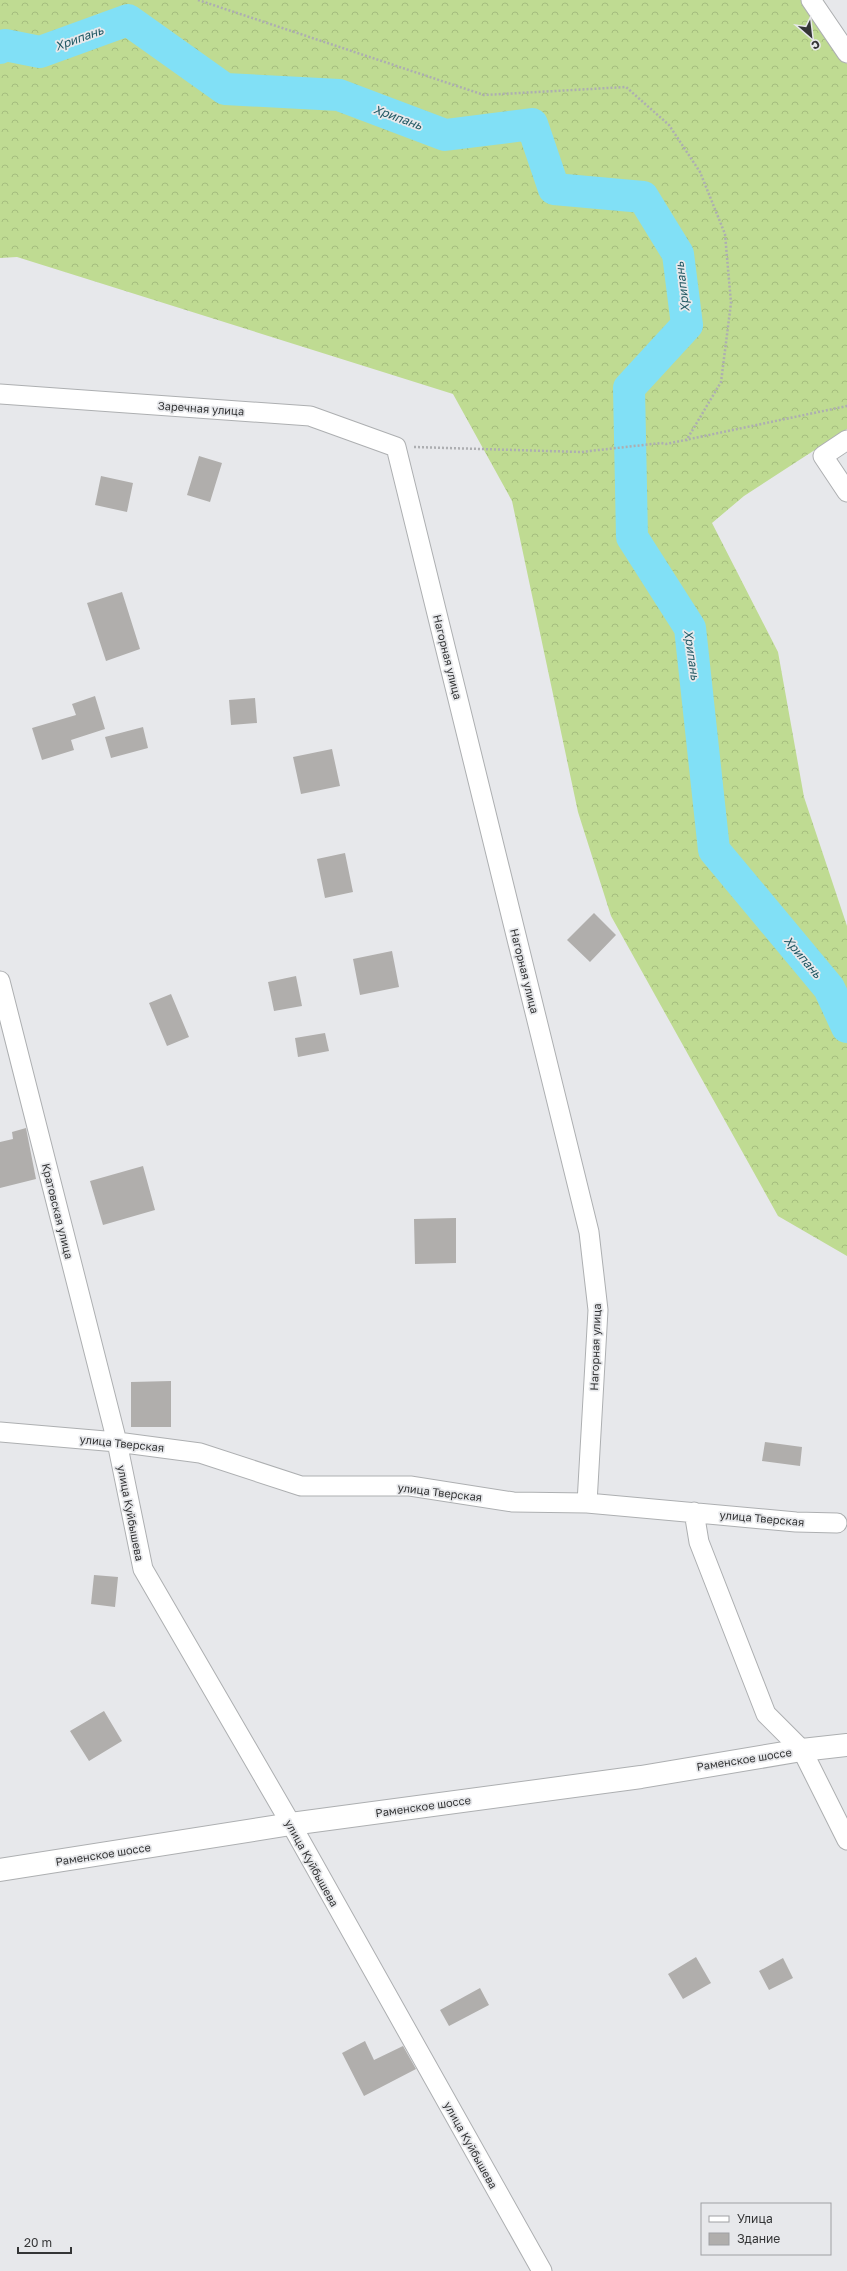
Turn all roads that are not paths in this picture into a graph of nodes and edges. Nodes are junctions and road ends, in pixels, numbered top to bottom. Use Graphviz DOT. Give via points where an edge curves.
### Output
graph roads {
  1 [pos="812,0"];
  2 [pos="847,53"];
  3 [pos="0,394"];
  4 [pos="847,440"];
  5 [pos="396,447"];
  6 [pos="847,492"];
  7 [pos="0,981"];
  8 [pos="0,1432"];
  9 [pos="117,1442"];
  10 [pos="587,1503"];
  11 [pos="694,1512"];
  12 [pos="837,1523"];
  13 [pos="847,1745"];
  14 [pos="802,1750"];
  15 [pos="290,1824"];
  16 [pos="847,1840"];
  17 [pos="0,1870"];
  18 [pos="542,2271"];
  1 -- 2 [label="street"];
  3 -- 5 [label="street, Заречная улица" via="310,416"];
  4 -- 6 [label="street" via="823,456"];
  5 -- 10 [label="street, Нагорная улица" via="589,1232 598,1310"];
  7 -- 9 [label="street, Кратовская улица"];
  8 -- 9 [label="street, улица Тверская"];
  9 -- 10 [label="street, улица Тверская" via="200,1453 301,1486 410,1486 512,1502"];
  9 -- 15 [label="street, улица Куйбышева" via="143,1570"];
  10 -- 11 [label="street, улица Тверская"];
  11 -- 12 [label="street, улица Тверская" via="796,1522"];
  11 -- 14 [label="street" via="699,1542 766,1714"];
  13 -- 14 [label="main road, Раменское шоссе"];
  14 -- 15 [label="main road, Раменское шоссе" via="641,1777"];
  14 -- 16 [label="street"];
  15 -- 17 [label="main road, Раменское шоссе"];
  15 -- 18 [label="street, улица Куйбышева"];
}
